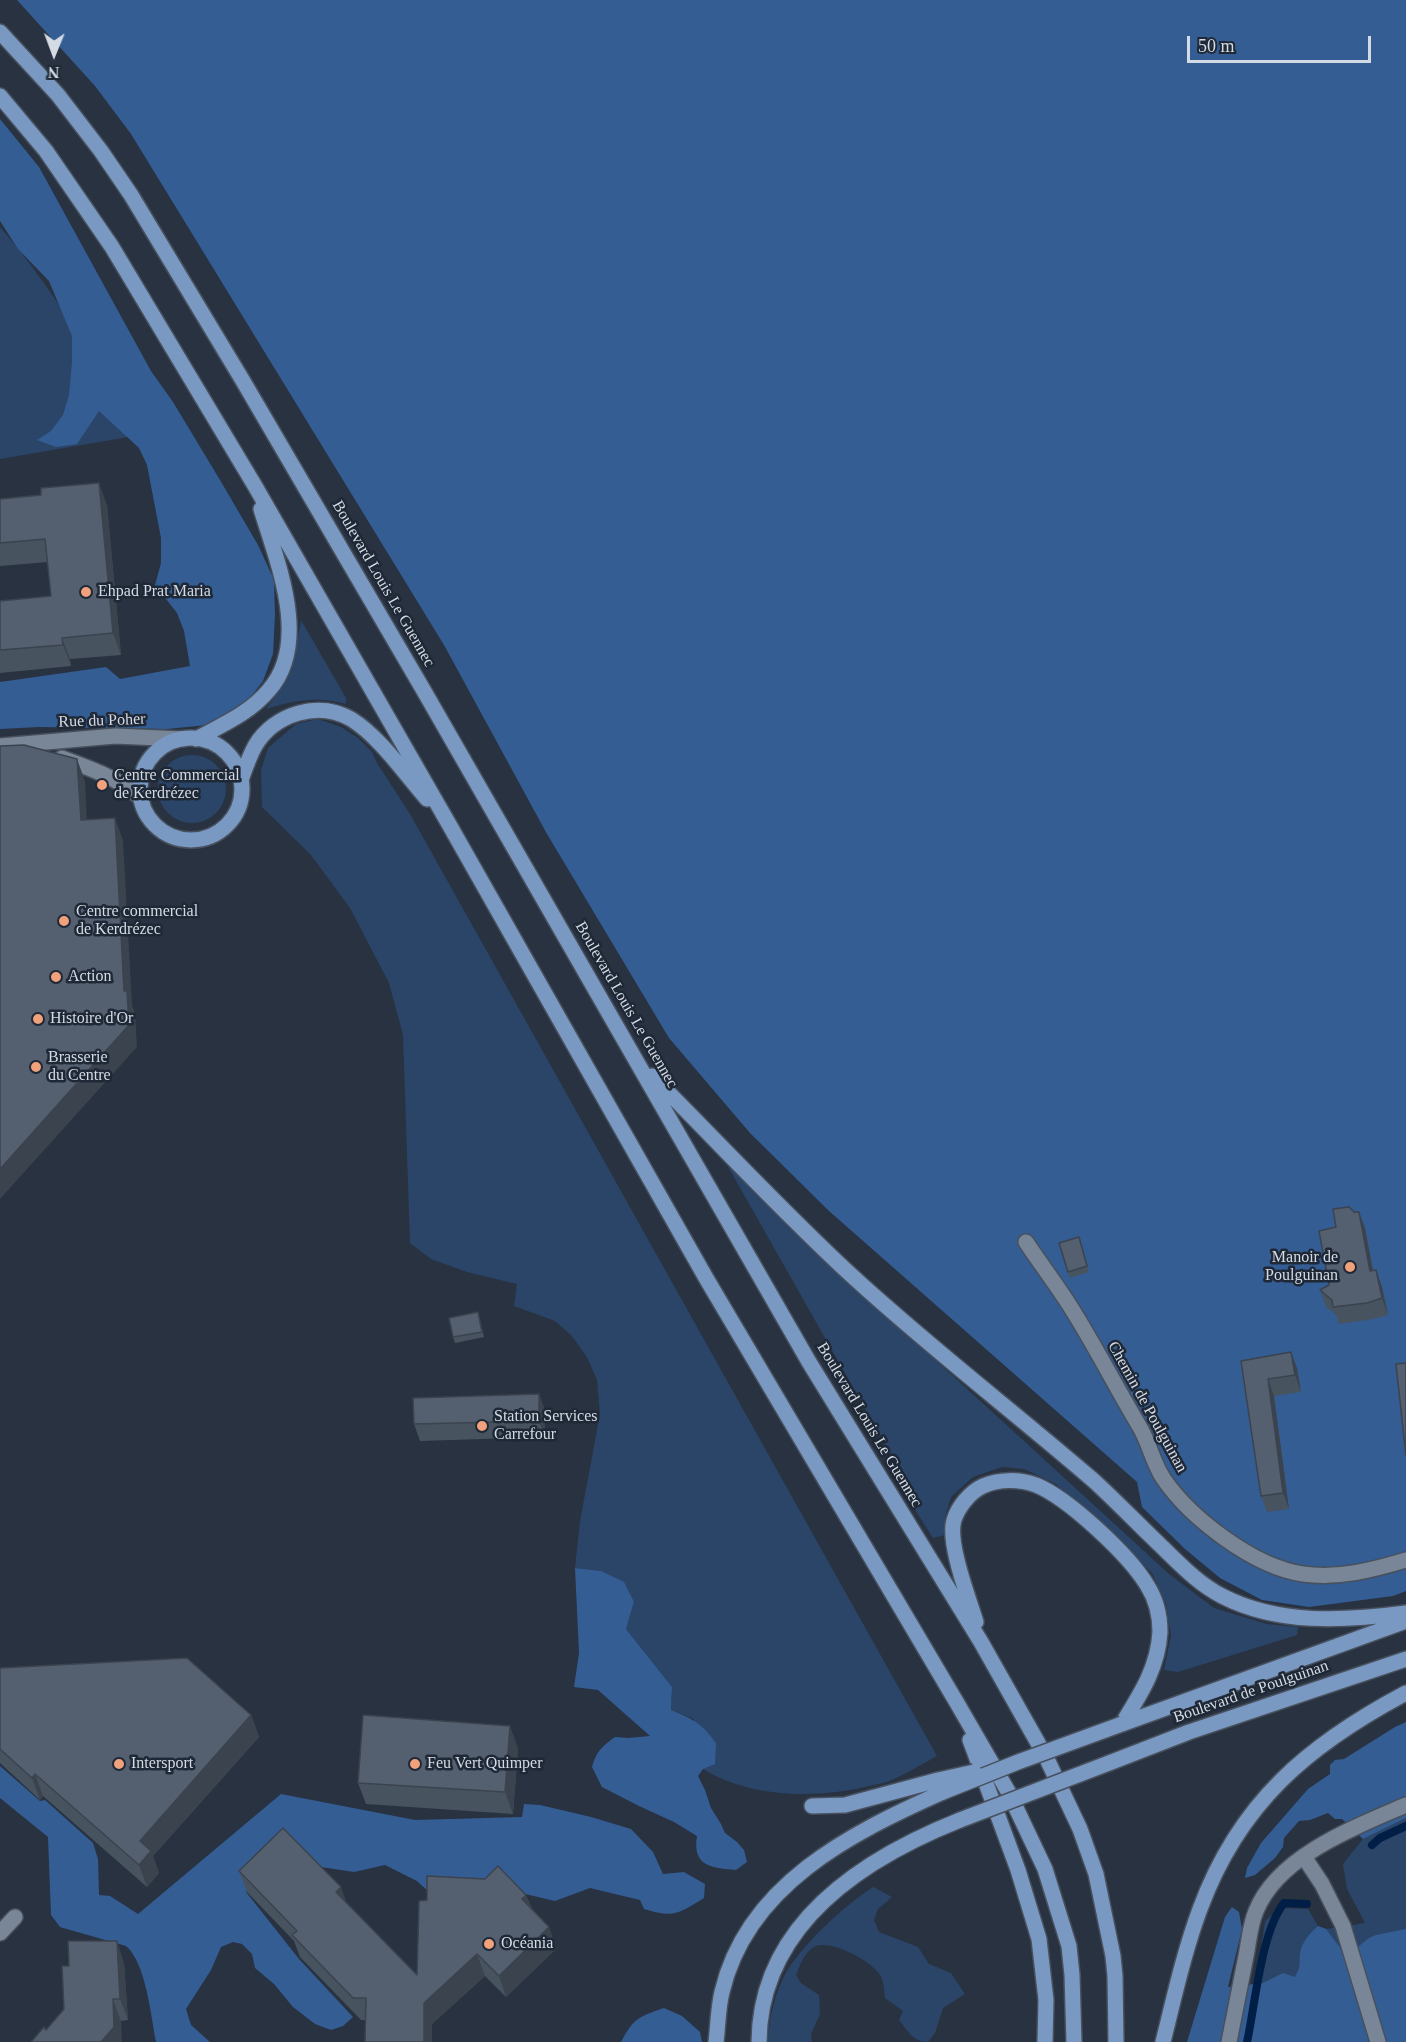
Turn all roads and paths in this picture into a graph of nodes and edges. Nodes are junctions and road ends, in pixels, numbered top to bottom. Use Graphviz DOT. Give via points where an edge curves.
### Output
graph roads {
  1 [pos="0,32"];
  2 [pos="0,96"];
  3 [pos="255,486"];
  4 [pos="190,739"];
  5 [pos="22,744"];
  6 [pos="0,746"];
  7 [pos="241,780"];
  8 [pos="140,797"];
  9 [pos="450,826"];
  10 [pos="638,1062"];
  11 [pos="1026,1242"];
  12 [pos="1406,1560"];
  13 [pos="1406,1613"];
  14 [pos="1406,1621"];
  15 [pos="981,1642"];
  16 [pos="1406,1659"];
  17 [pos="1406,1693"];
  18 [pos="957,1703"];
  19 [pos="1122,1724"];
  20 [pos="941,1786"];
  21 [pos="1406,1805"];
  22 [pos="812,1806"];
  23 [pos="1304,1857"];
  24 [pos="15,1917"];
  25 [pos="0,1933"];
  26 [pos="716,2042"];
  27 [pos="759,2042"];
  28 [pos="1045,2042"];
  29 [pos="1074,2042"];
  30 [pos="1116,2042"];
  31 [pos="1163,2042"];
  32 [pos="1229,2042"];
  33 [pos="1378,2042"];
  1 -- 10 [label="main road, Boulevard Louis Le Guennec" via="58,95 131,195"];
  2 -- 3 [label="main road" via="46,151 112,247"];
  3 -- 4 [label="main road" via="286,595 289,625 284,660 270,689 256,703"];
  3 -- 9 [label="main road"];
  4 -- 5 [label="street, Rue du Poher" via="115,736"];
  4 -- 7 [label="main road" via="209,742 225,752"];
  4 -- 8 [label="main road" via="172,742 153,755 142,774"];
  5 -- 6 [label="street, Rue du Poher"];
  5 -- 8 [label="street, Rue du Poher" via="99,771"];
  7 -- 8 [label="main road" via="238,809 230,822 205,838 176,838 162,831 144,810"];
  7 -- 9 [label="main road" via="254,748 270,728 305,710 330,712 351,720 376,740"];
  9 -- 18 [label="main road" via="705,1278"];
  10 -- 13 [label="main road" via="849,1273 1094,1482 1203,1585 1244,1606 1291,1617"];
  10 -- 15 [label="main road, Boulevard Louis Le Guennec" via="809,1362"];
  11 -- 12 [label="street, Chemin de Poulguinan" via="1070,1305 1141,1428 1163,1478 1207,1524 1251,1555 1301,1574 1353,1573"];
  14 -- 19 [label="main road, Boulevard de Poulguinan"];
  15 -- 19 [label="main road" via="955,1552 954,1520 974,1491 994,1482 1021,1481 1037,1486 1078,1512 1101,1533 1146,1583 1157,1607 1160,1632 1153,1670"];
  15 -- 30 [label="main road, Boulevard Louis Le Guennec" via="1047,1759 1096,1874 1113,1956"];
  16 -- 27 [label="main road, Boulevard de Poulguinan, bridge" via="1189,1732 930,1832 871,1864 828,1897 784,1947 772,1969 761,2009"];
  17 -- 31 [label="main road" via="1316,1749 1248,1817 1225,1853 1200,1909"];
  18 -- 28 [label="main road" via="1039,1939 1046,2000"];
  18 -- 29 [label="main road" via="1028,1830 1054,1895 1069,1946"];
  19 -- 20 [label="main road, Boulevard de Poulguinan, bridge"];
  20 -- 22 [label="main road"];
  20 -- 26 [label="main road" via="848,1839 800,1872 768,1903 749,1929 728,1972"];
  21 -- 23 [label="street" via="1344,1833"];
  23 -- 32 [label="street" via="1275,1882 1256,1910"];
  23 -- 33 [label="street" via="1343,1926"];
  24 -- 25 [label="street"];
}
